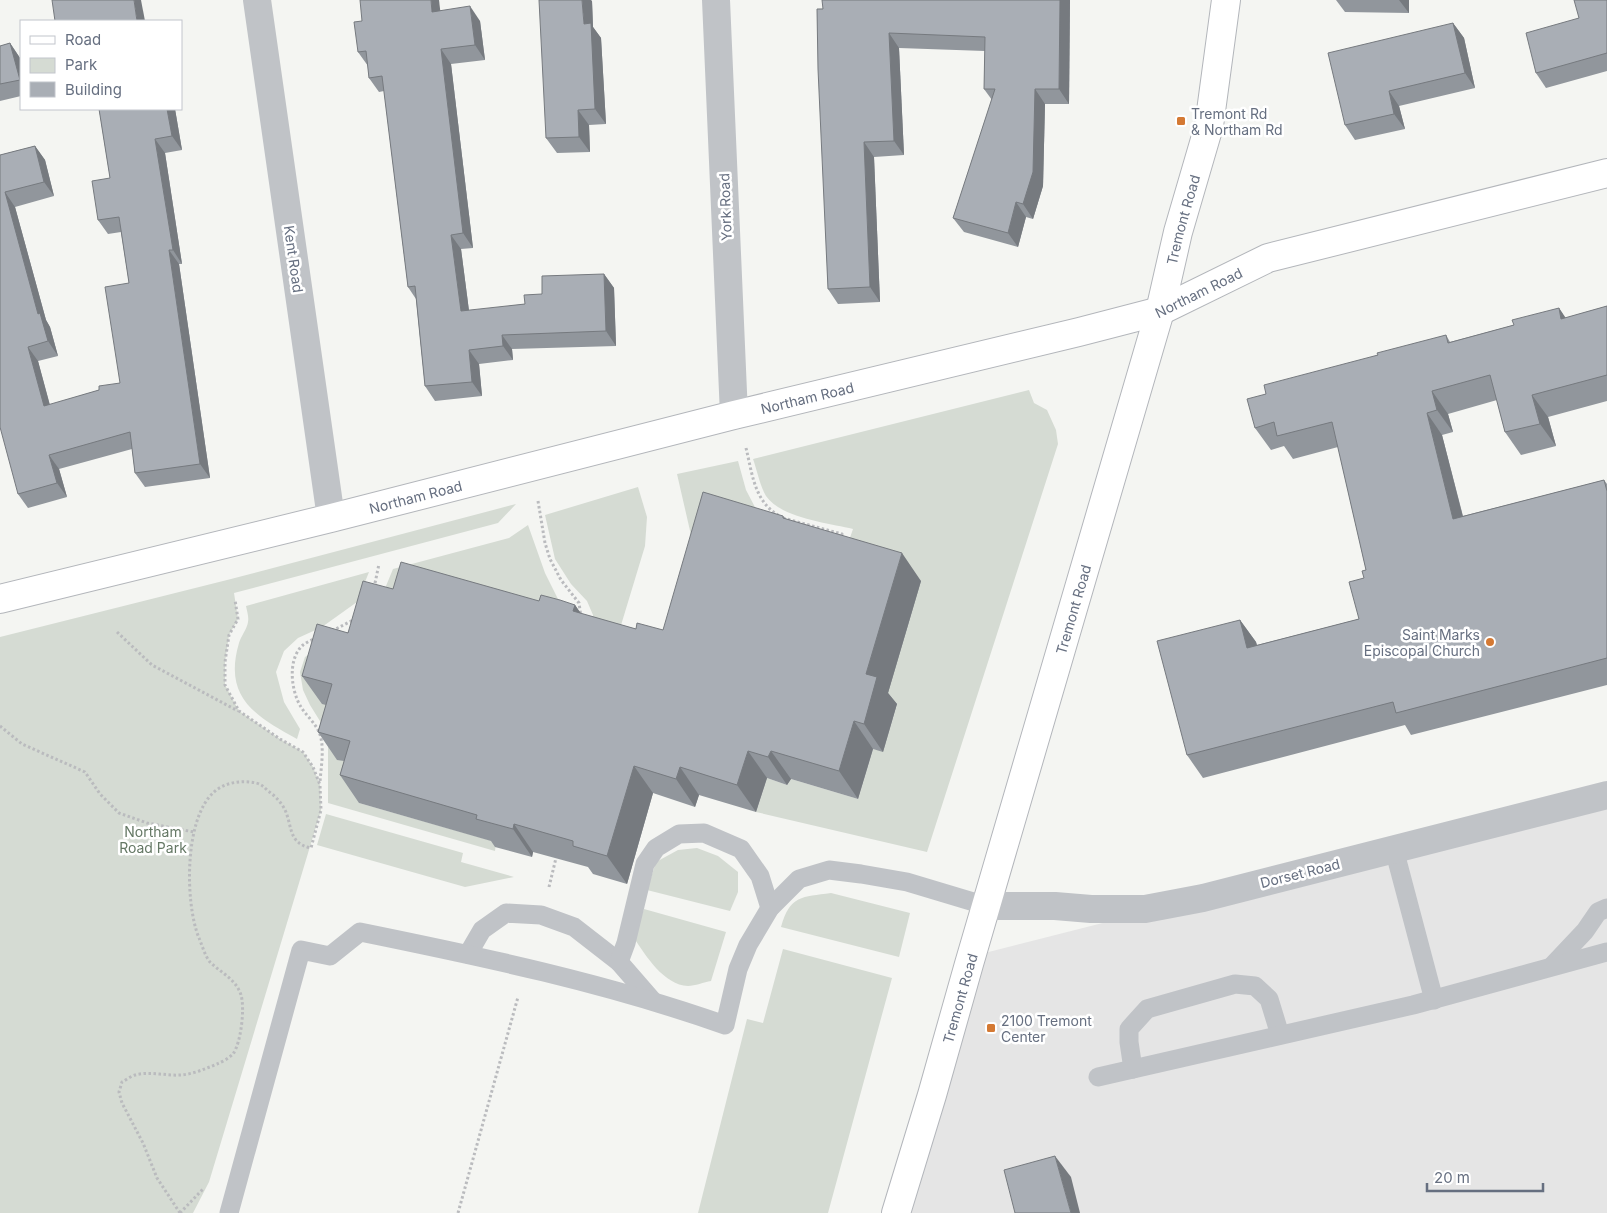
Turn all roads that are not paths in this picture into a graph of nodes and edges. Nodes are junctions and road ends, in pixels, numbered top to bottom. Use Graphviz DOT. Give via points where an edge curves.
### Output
graph roads {
  1 [pos="257,0"];
  2 [pos="716,0"];
  3 [pos="1226,0"];
  4 [pos="1607,173"];
  5 [pos="1160,311"];
  6 [pos="734,415"];
  7 [pos="331,518"];
  8 [pos="0,600"];
  9 [pos="1607,795"];
  10 [pos="1394,849"];
  11 [pos="986,906"];
  12 [pos="770,908"];
  13 [pos="1607,908"];
  14 [pos="1607,952"];
  15 [pos="468,954"];
  16 [pos="619,962"];
  17 [pos="1551,967"];
  18 [pos="652,1000"];
  19 [pos="1434,1000"];
  20 [pos="1280,1035"];
  21 [pos="1133,1069"];
  22 [pos="1098,1077"];
  23 [pos="229,1213"];
  24 [pos="896,1213"];
  1 -- 7 [label="street, Kent Road"];
  2 -- 6 [label="street, York Road"];
  3 -- 5 [label="street, Tremont Road" via="1209,126 1178,232"];
  4 -- 5 [label="street, Northam Road" via="1268,258"];
  5 -- 6 [label="street, Northam Road"];
  5 -- 11 [label="street, Tremont Road"];
  6 -- 7 [label="street, Northam Road"];
  7 -- 8 [label="street, Northam Road"];
  9 -- 10 [label="street, Dorset Road"];
  10 -- 11 [label="street, Dorset Road" via="1203,898 1145,909"];
  10 -- 19 [label="lane"];
  11 -- 12 [label="lane" via="906,882 829,870 799,879"];
  11 -- 24 [label="street, Tremont Road"];
  12 -- 16 [label="lane" via="760,876 741,849 704,833 679,834 656,848 645,864"];
  12 -- 18 [label="lane" via="738,969 725,1025"];
  13 -- 17 [label="lane" via="1598,912 1586,931"];
  14 -- 17 [label="lane"];
  15 -- 16 [label="lane" via="482,930 506,913 542,915 574,927"];
  15 -- 18 [label="lane"];
  15 -- 23 [label="lane" via="360,932 330,956 301,950"];
  16 -- 18 [label="lane"];
  17 -- 19 [label="lane"];
  19 -- 20 [label="lane"];
  20 -- 21 [label="lane"];
  20 -- 21 [label="lane" via="1269,1000 1255,986 1235,984 1147,1009 1129,1029"];
  21 -- 22 [label="lane"];
}
